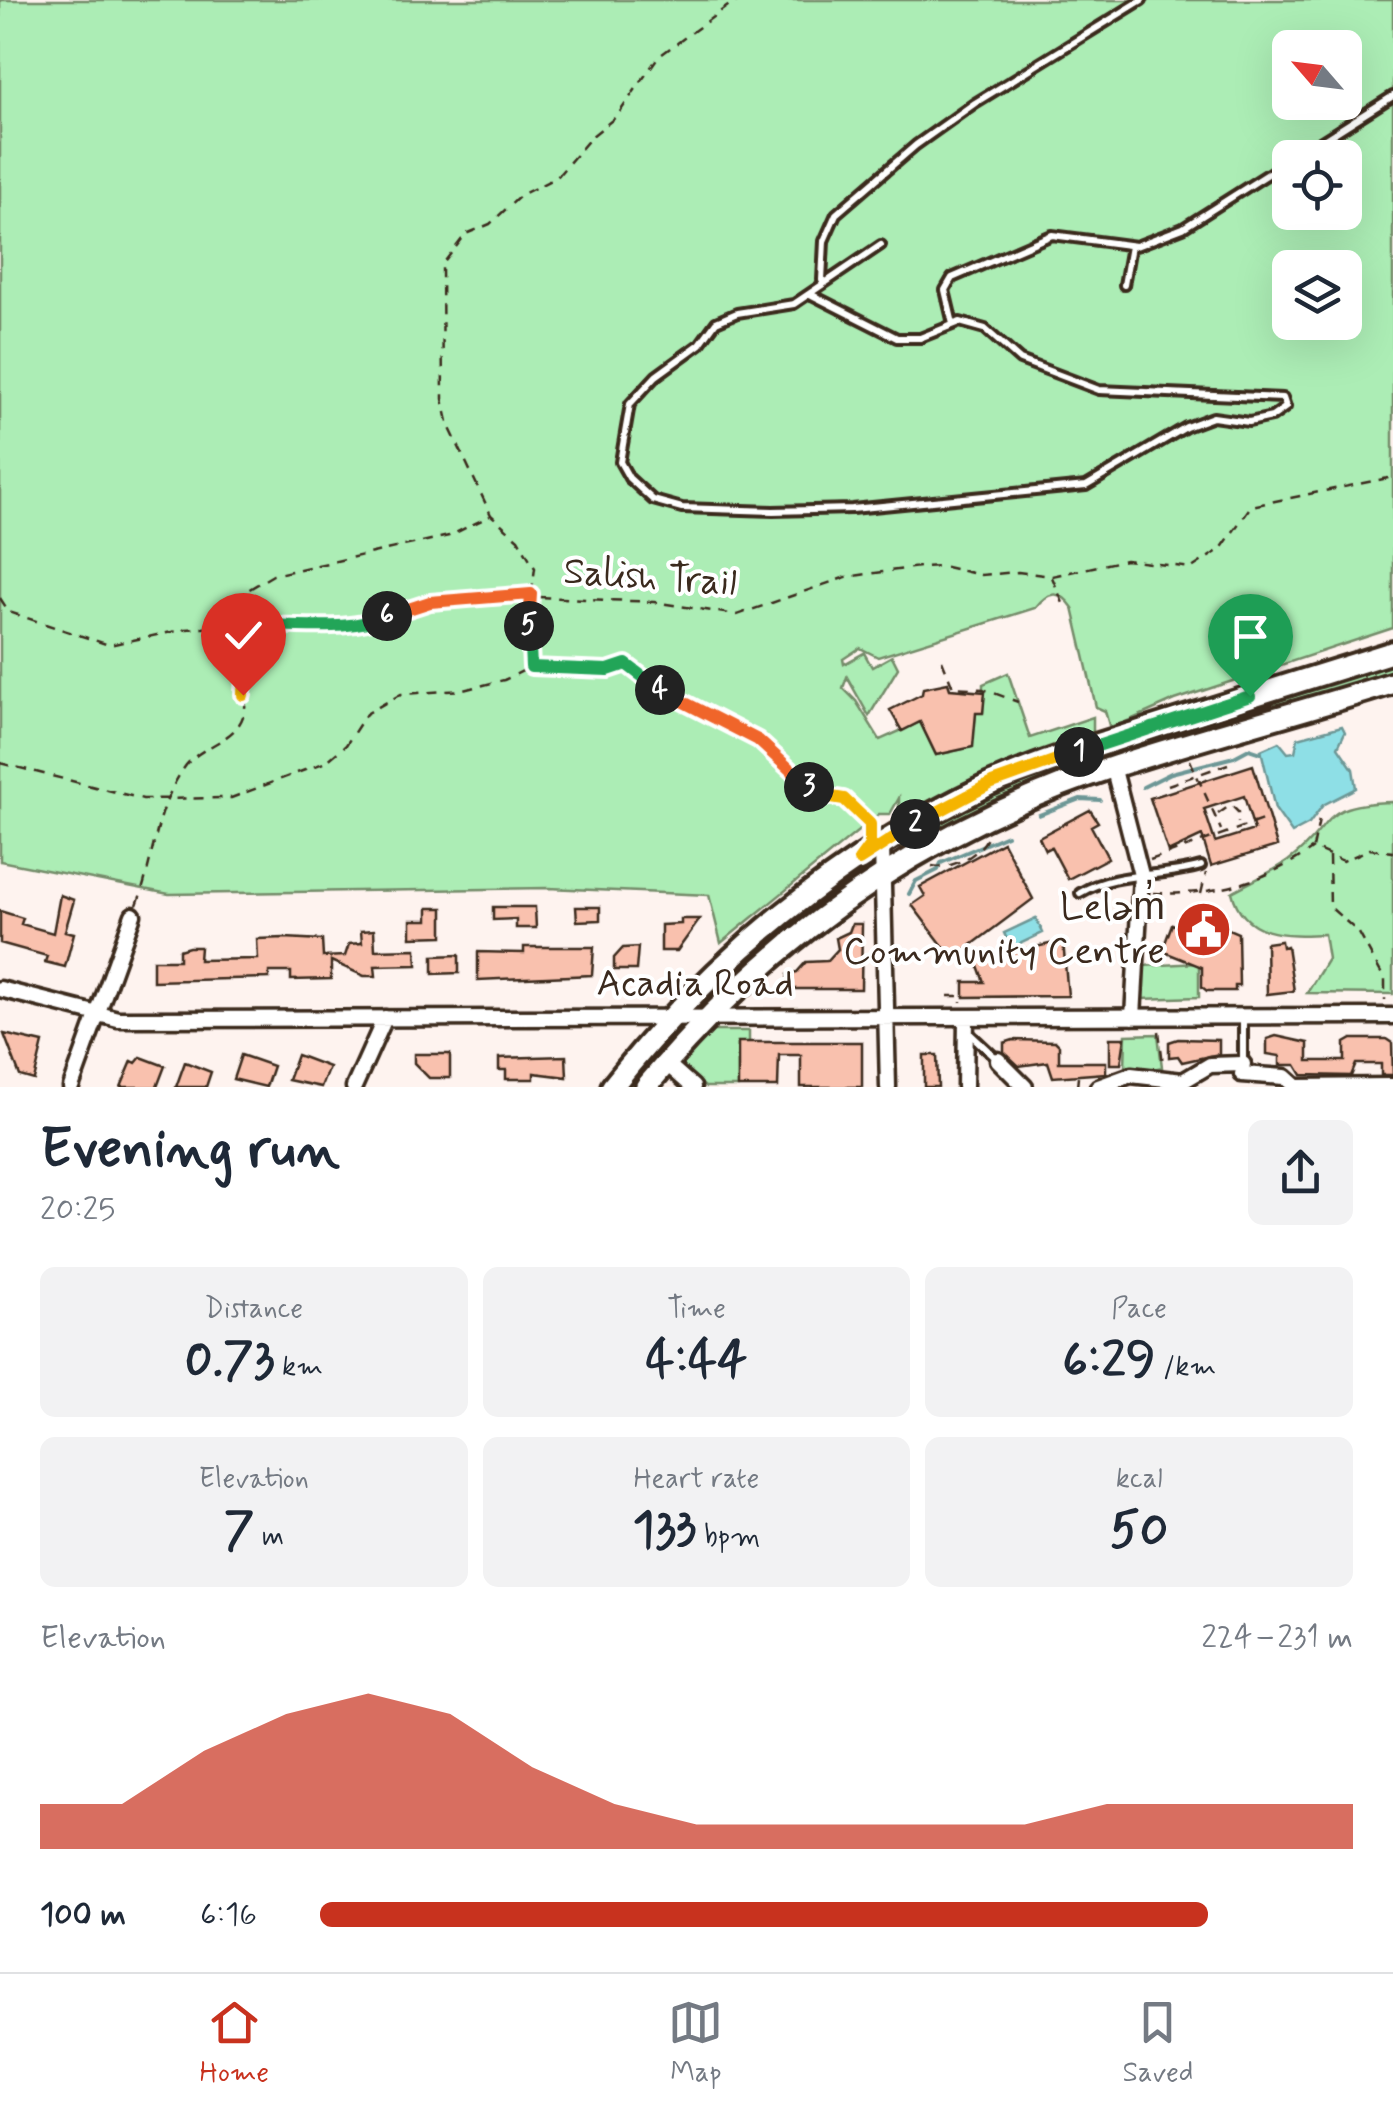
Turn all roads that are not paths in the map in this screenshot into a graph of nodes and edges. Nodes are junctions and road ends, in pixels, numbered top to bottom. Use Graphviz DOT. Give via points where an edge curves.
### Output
graph roads {
  1 [pos="1142,0"];
  2 [pos="1393,96"];
  3 [pos="1321,140"];
  4 [pos="1272,171"];
  5 [pos="881,245"];
  6 [pos="1130,246"];
  7 [pos="822,283"];
  8 [pos="1124,285"];
  9 [pos="812,296"];
  10 [pos="953,324"];
  11 [pos="1393,652"];
  12 [pos="1393,683"];
  13 [pos="1108,742"];
  14 [pos="1114,766"];
  15 [pos="882,846"];
  16 [pos="1201,866"];
  17 [pos="1140,869"];
  18 [pos="884,874"];
  19 [pos="1080,892"];
  20 [pos="133,915"];
  21 [pos="0,989"];
  22 [pos="95,1015"];
  23 [pos="671,1016"];
  24 [pos="1393,1016"];
  25 [pos="708,1017"];
  26 [pos="1132,1017"];
  27 [pos="1244,1017"];
  28 [pos="386,1018"];
  29 [pos="887,1018"];
  30 [pos="966,1025"];
  31 [pos="998,1060"];
  32 [pos="666,1063"];
  33 [pos="1243,1069"];
  34 [pos="1178,1083"];
  35 [pos="617,1085"];
  36 [pos="1393,1086"];
  37 [pos="72,1087"];
  38 [pos="354,1087"];
  39 [pos="646,1087"];
  40 [pos="693,1087"];
  41 [pos="888,1087"];
  42 [pos="965,1087"];
  43 [pos="1025,1087"];
  44 [pos="1098,1087"];
  1 -- 7 [label="lane" via="975,103 836,214 824,240"];
  2 -- 3 [label="lane"];
  4 -- 6 [label="lane" via="1184,228"];
  5 -- 7 [label="lane"];
  6 -- 8 [label="lane"];
  6 -- 10 [label="lane" via="1052,235 1015,248 952,278 946,290"];
  7 -- 9 [label="lane"];
  9 -- 10 [label="lane" via="897,338 920,338"];
  9 -- 10 [label="lane" via="716,322 630,404 620,462 643,492 682,508 773,511 1086,486 1186,427 1212,417 1260,420 1286,406 1283,398 1249,394 1099,390 1020,360 985,329"];
  11 -- 13 [label="main road"];
  12 -- 14 [label="main road"];
  13 -- 14 [label="main road"];
  13 -- 15 [label="main road" via="992,783"];
  14 -- 17 [label="street"];
  14 -- 18 [label="main road" via="990,816"];
  15 -- 18 [label="street"];
  15 -- 23 [label="main road" via="761,930"];
  16 -- 17 [label="lane" via="1168,876"];
  17 -- 19 [label="lane"];
  17 -- 26 [label="street"];
  18 -- 25 [label="main road" via="791,938"];
  18 -- 29 [label="street"];
  20 -- 22 [label="street"];
  21 -- 22 [label="street, Acadia Road"];
  22 -- 28 [label="street, Acadia Road"];
  22 -- 37 [label="street"];
  23 -- 25 [label="street, Acadia Road"];
  23 -- 28 [label="street, Acadia Road"];
  23 -- 35 [label="main road"];
  24 -- 27 [label="street, Acadia Road"];
  25 -- 29 [label="street, Acadia Road"];
  25 -- 32 [label="main road"];
  26 -- 27 [label="street, Acadia Road"];
  26 -- 30 [label="street, Acadia Road"];
  27 -- 33 [label="lane"];
  28 -- 38 [label="street"];
  29 -- 30 [label="street, Acadia Road"];
  29 -- 41 [label="street"];
  30 -- 31 [label="lane"];
  30 -- 42 [label="street"];
  31 -- 43 [label="street"];
  32 -- 39 [label="main road"];
  32 -- 40 [label="street"];
  33 -- 34 [label="street" via="1210,1064"];
  33 -- 36 [label="street" via="1285,1077 1296,1087"];
  34 -- 44 [label="street" via="1131,1075"];
}
